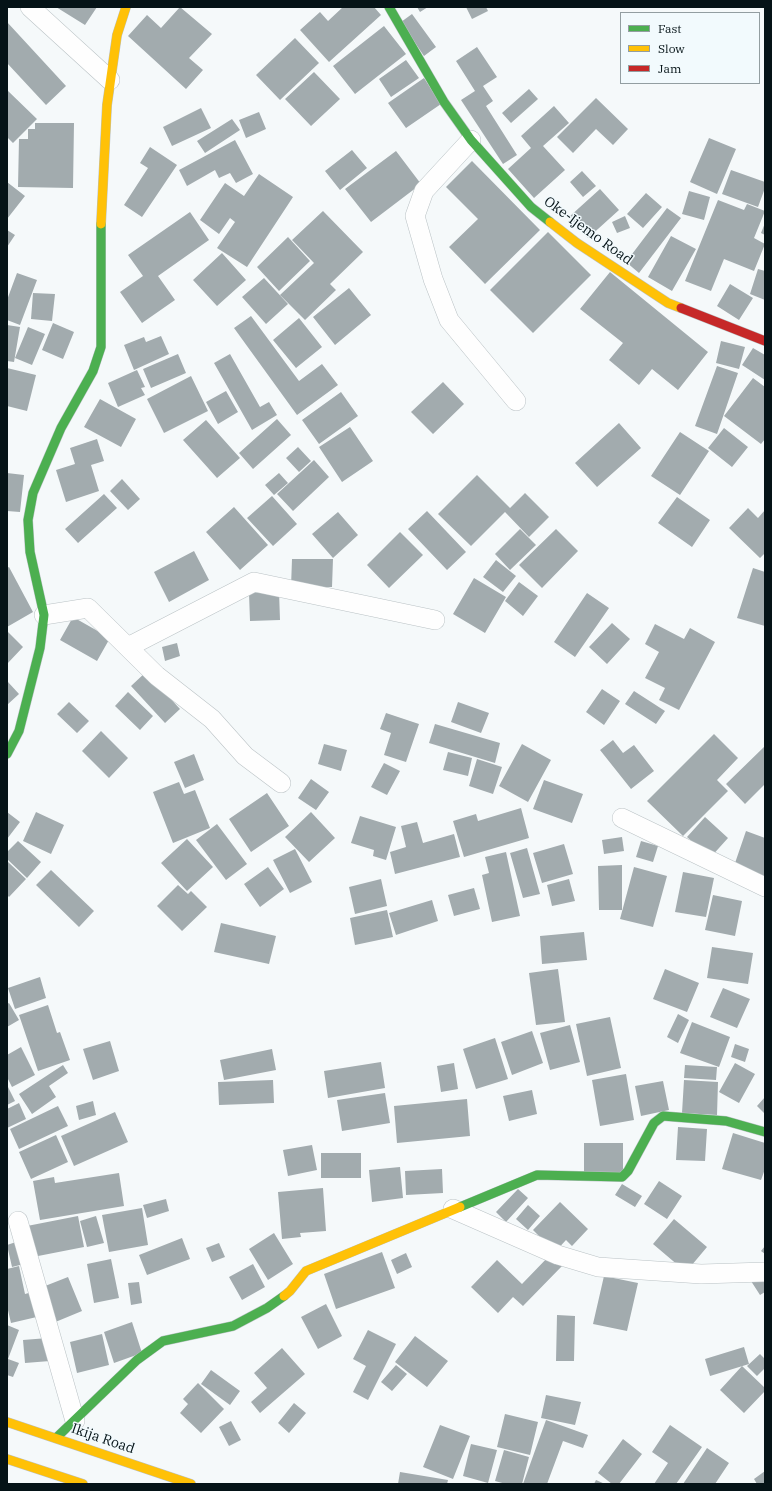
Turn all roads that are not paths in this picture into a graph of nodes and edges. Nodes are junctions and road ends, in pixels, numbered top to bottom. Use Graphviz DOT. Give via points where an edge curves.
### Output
graph roads {
  1 [pos="30,7"];
  2 [pos="126,7"];
  3 [pos="388,7"];
  4 [pos="110,80"];
  5 [pos="471,140"];
  6 [pos="765,341"];
  7 [pos="516,401"];
  8 [pos="44,615"];
  9 [pos="435,620"];
  10 [pos="128,647"];
  11 [pos="7,754"];
  12 [pos="281,783"];
  13 [pos="622,818"];
  14 [pos="765,887"];
  15 [pos="765,1132"];
  16 [pos="453,1209"];
  17 [pos="18,1221"];
  18 [pos="765,1272"];
  19 [pos="75,1421"];
  20 [pos="7,1422"];
  21 [pos="56,1438"];
  22 [pos="7,1459"];
  23 [pos="83,1484"];
  24 [pos="191,1484"];
  1 -- 4 [label="street"];
  2 -- 4 [label="street" via="117,35"];
  3 -- 5 [label="street, Oke-Ijemo Road" via="444,102"];
  4 -- 8 [label="street" via="102,200 101,347 93,371 61,428 33,493 28,520 30,552"];
  5 -- 6 [label="street, Oke-Ijemo Road" via="531,207 577,243 668,303"];
  5 -- 7 [label="street" via="424,191 415,216 433,279 449,320"];
  8 -- 10 [label="street" via="88,608"];
  8 -- 11 [label="street" via="40,648 19,731"];
  9 -- 10 [label="street" via="254,582"];
  10 -- 12 [label="street" via="156,676 212,719 245,756"];
  13 -- 14 [label="street"];
  15 -- 16 [label="street" via="726,1121 663,1116 654,1123 628,1171 622,1177 537,1175"];
  16 -- 18 [label="street" via="558,1255 598,1266 701,1274"];
  16 -- 19 [label="street" via="306,1271 290,1291 273,1304 234,1326 163,1341 137,1360"];
  17 -- 19 [label="street"];
  19 -- 21 [label="street"];
  20 -- 21 [label="street, Ikija Road"];
  21 -- 24 [label="street, Ikija Road"];
  22 -- 23 [label="street"];
}
